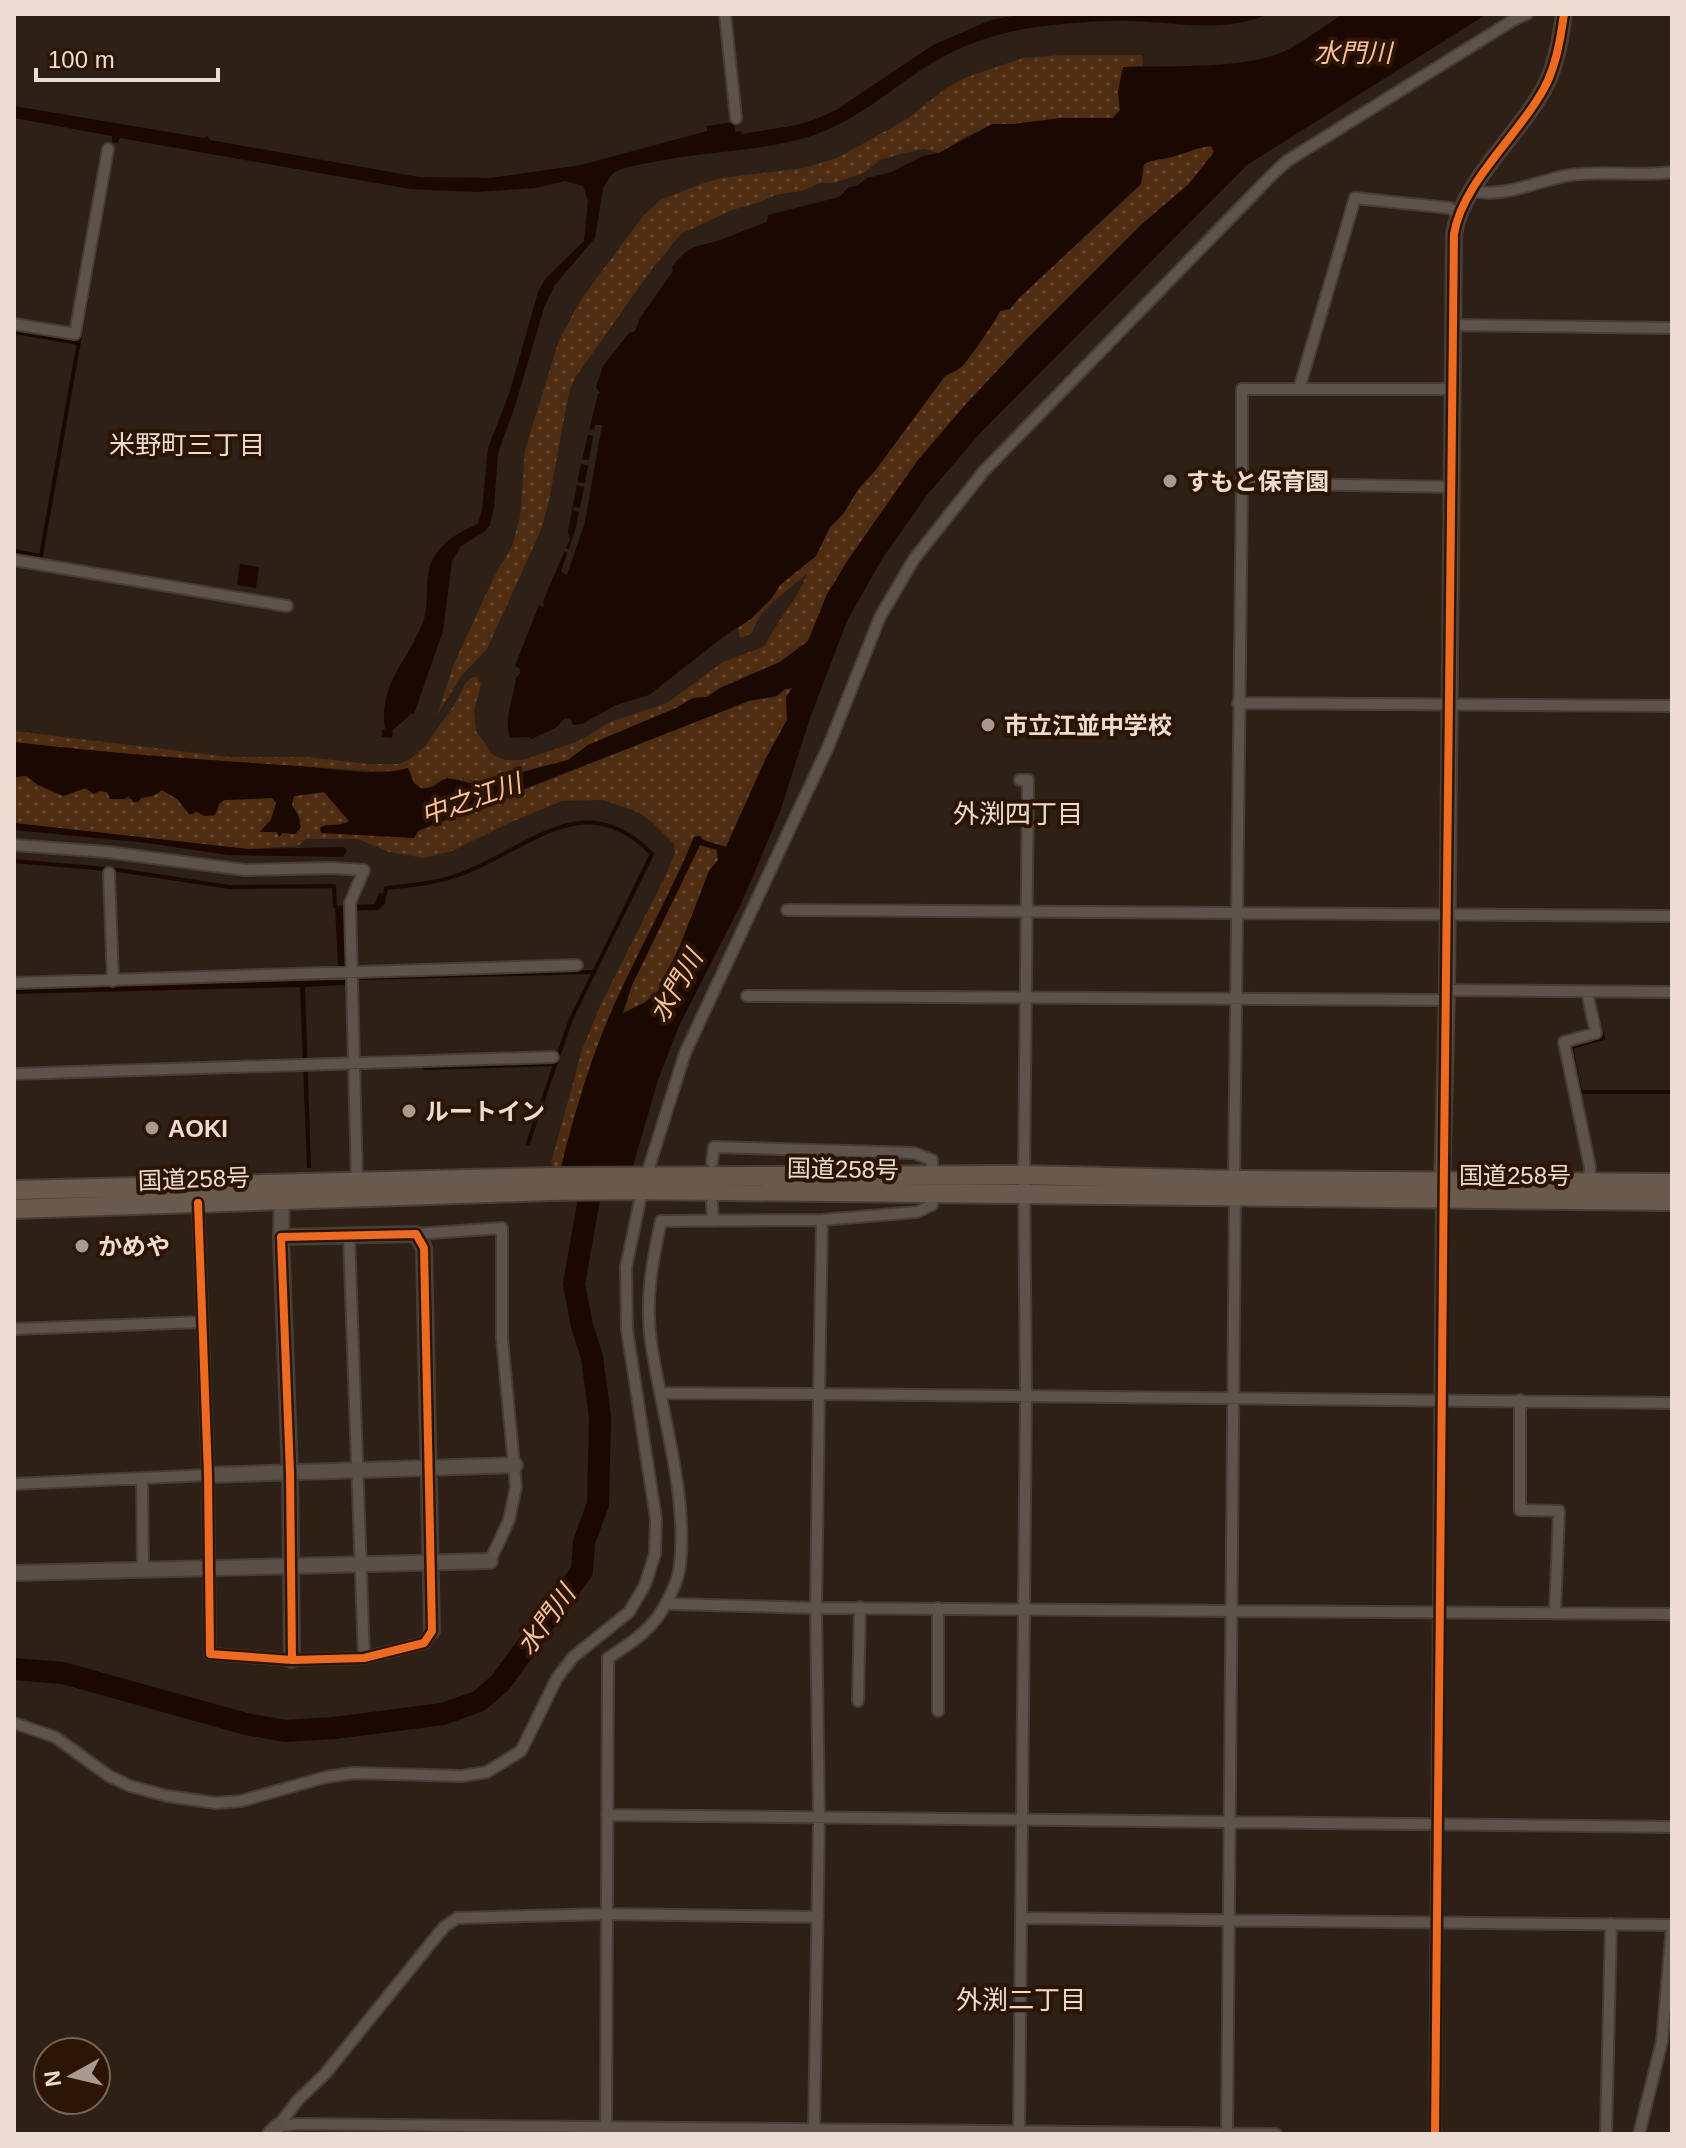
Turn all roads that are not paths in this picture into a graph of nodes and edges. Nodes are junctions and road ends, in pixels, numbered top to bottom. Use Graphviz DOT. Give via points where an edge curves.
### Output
graph roads {
  1 [pos="725,14"];
  2 [pos="1527,14"];
  3 [pos="1564,14"];
  4 [pos="736,118"];
  5 [pos="108,149"];
  6 [pos="1672,172"];
  7 [pos="1471,191"];
  8 [pos="1457,213"];
  9 [pos="14,324"];
  10 [pos="1453,325"];
  11 [pos="1672,328"];
  12 [pos="1299,389"];
  13 [pos="1453,389"];
  14 [pos="1242,483"];
  15 [pos="1452,487"];
  16 [pos="14,560"];
  17 [pos="287,606"];
  18 [pos="1238,703"];
  19 [pos="1450,703"];
  20 [pos="1672,706"];
  21 [pos="1020,780"];
  22 [pos="14,845"];
  23 [pos="109,873"];
  24 [pos="787,910"];
  25 [pos="1027,912"];
  26 [pos="1448,913"];
  27 [pos="1237,914"];
  28 [pos="1672,916"];
  29 [pos="577,965"];
  30 [pos="350,973"];
  31 [pos="113,981"];
  32 [pos="14,983"];
  33 [pos="1587,992"];
  34 [pos="1672,992"];
  35 [pos="1447,995"];
  36 [pos="747,996"];
  37 [pos="1026,997"];
  38 [pos="1236,998"];
  39 [pos="553,1057"];
  40 [pos="355,1062"];
  41 [pos="14,1074"];
  42 [pos="712,1162"];
  43 [pos="1024,1175"];
  44 [pos="357,1182"];
  45 [pos="1589,1183"];
  46 [pos="1672,1183"];
  47 [pos="550,1184"];
  48 [pos="640,1184"];
  49 [pos="932,1184"];
  50 [pos="1234,1188"];
  51 [pos="1442,1189"];
  52 [pos="14,1190"];
  53 [pos="282,1192"];
  54 [pos="1024,1194"];
  55 [pos="1672,1201"];
  56 [pos="198,1203"];
  57 [pos="712,1203"];
  58 [pos="14,1209"];
  59 [pos="822,1220"];
  60 [pos="713,1221"];
  61 [pos="416,1234"];
  62 [pos="349,1236"];
  63 [pos="281,1237"];
  64 [pos="202,1322"];
  65 [pos="14,1329"];
  66 [pos="661,1393"];
  67 [pos="819,1394"];
  68 [pos="1026,1396"];
  69 [pos="1233,1398"];
  70 [pos="1442,1398"];
  71 [pos="1520,1400"];
  72 [pos="1672,1403"];
  73 [pos="515,1465"];
  74 [pos="429,1468"];
  75 [pos="356,1471"];
  76 [pos="290,1473"];
  77 [pos="208,1475"];
  78 [pos="142,1478"];
  79 [pos="14,1484"];
  80 [pos="490,1561"];
  81 [pos="431,1562"];
  82 [pos="359,1564"];
  83 [pos="290,1566"];
  84 [pos="208,1568"];
  85 [pos="143,1570"];
  86 [pos="14,1573"];
  87 [pos="667,1601"];
  88 [pos="860,1607"];
  89 [pos="816,1608"];
  90 [pos="938,1608"];
  91 [pos="1024,1608"];
  92 [pos="1232,1610"];
  93 [pos="1441,1612"];
  94 [pos="1555,1613"];
  95 [pos="1672,1614"];
  96 [pos="432,1631"];
  97 [pos="364,1658"];
  98 [pos="292,1660"];
  99 [pos="858,1701"];
  100 [pos="938,1711"];
  101 [pos="14,1723"];
  102 [pos="607,1815"];
  103 [pos="819,1819"];
  104 [pos="1022,1822"];
  105 [pos="1228,1823"];
  106 [pos="1436,1824"];
  107 [pos="1672,1827"];
  108 [pos="605,1914"];
  109 [pos="818,1917"];
  110 [pos="1021,1918"];
  111 [pos="1228,1921"];
  112 [pos="1437,1921"];
  113 [pos="1611,1924"];
  114 [pos="1672,1926"];
  115 [pos="274,2130"];
  116 [pos="397,2130"];
  117 [pos="606,2131"];
  118 [pos="814,2132"];
  119 [pos="1019,2133"];
  120 [pos="1227,2134"];
  121 [pos="1276,2134"];
  122 [pos="1435,2134"];
  123 [pos="1606,2134"];
  124 [pos="1639,2134"];
  1 -- 4 [label="street"];
  2 -- 48 [label="street" via="1287,161 1047,404 955,505 914,559 880,617 829,745 685,1053"];
  3 -- 7 [label="street" via="1556,59 1541,95"];
  5 -- 9 [label="street" via="75,334"];
  6 -- 7 [label="street" via="1571,175 1499,194"];
  7 -- 8 [label="street"];
  8 -- 10 [label="street"];
  8 -- 12 [label="street" via="1355,198"];
  10 -- 11 [label="street"];
  10 -- 13 [label="street"];
  12 -- 13 [label="street"];
  12 -- 14 [label="street" via="1242,389"];
  13 -- 15 [label="street"];
  14 -- 15 [label="street"];
  14 -- 18 [label="street"];
  15 -- 19 [label="street"];
  16 -- 17 [label="street"];
  18 -- 19 [label="street"];
  18 -- 27 [label="street"];
  19 -- 20 [label="street"];
  19 -- 26 [label="street"];
  21 -- 25 [label="street" via="1028,780"];
  22 -- 30 [label="street" via="245,870 364,870 350,903"];
  23 -- 31 [label="street"];
  24 -- 25 [label="street"];
  25 -- 27 [label="street"];
  25 -- 37 [label="street"];
  26 -- 27 [label="street"];
  26 -- 28 [label="street"];
  26 -- 35 [label="street"];
  27 -- 38 [label="street"];
  29 -- 30 [label="street"];
  30 -- 31 [label="street"];
  30 -- 40 [label="street"];
  31 -- 32 [label="street"];
  33 -- 34 [label="street"];
  33 -- 35 [label="street"];
  33 -- 45 [label="street" via="1596,1033 1564,1042"];
  35 -- 38 [label="street"];
  35 -- 51 [label="street"];
  36 -- 37 [label="street"];
  37 -- 38 [label="street"];
  37 -- 43 [label="street"];
  38 -- 50 [label="street"];
  39 -- 40 [label="street"];
  40 -- 41 [label="street"];
  40 -- 44 [label="street"];
  42 -- 49 [label="street" via="714,1147 914,1153 932,1160"];
  43 -- 49 [label="highway, 国道258号"];
  43 -- 50 [label="highway, 国道258号"];
  43 -- 54 [label="street"];
  44 -- 47 [label="highway, 国道258号"];
  44 -- 53 [label="highway, 国道258号"];
  45 -- 46 [label="highway, 国道258号"];
  45 -- 51 [label="highway, 国道258号"];
  47 -- 48 [label="highway, 国道258号"];
  47 -- 53 [label="highway, 国道258号"];
  48 -- 49 [label="highway, 国道258号"];
  48 -- 101 [label="street" via="626,1267 627,1330 656,1519 655,1554 629,1612 573,1657 557,1678 521,1751 487,1772 354,1773 216,1803 130,1786 55,1737"];
  49 -- 54 [label="highway, 国道258号"];
  49 -- 59 [label="street" via="932,1205 917,1212"];
  50 -- 51 [label="highway, 国道258号"];
  50 -- 54 [label="highway, 国道258号"];
  50 -- 69 [label="street"];
  51 -- 55 [label="highway, 国道258号"];
  51 -- 70 [label="street"];
  52 -- 53 [label="highway, 国道258号"];
  53 -- 56 [label="highway, 国道258号"];
  53 -- 63 [label="street"];
  54 -- 68 [label="street"];
  56 -- 58 [label="highway, 国道258号"];
  56 -- 64 [label="street"];
  57 -- 60 [label="street"];
  59 -- 60 [label="street"];
  59 -- 67 [label="street"];
  60 -- 66 [label="street" via="661,1221 648,1298"];
  61 -- 62 [label="street"];
  61 -- 73 [label="street" via="502,1228 502,1338"];
  61 -- 74 [label="street" via="424,1248"];
  62 -- 63 [label="street"];
  62 -- 75 [label="street"];
  63 -- 76 [label="street"];
  64 -- 65 [label="street"];
  64 -- 77 [label="street"];
  66 -- 67 [label="street"];
  66 -- 87 [label="street" via="681,1538 679,1569"];
  67 -- 68 [label="street"];
  67 -- 89 [label="street"];
  68 -- 69 [label="street"];
  68 -- 91 [label="street"];
  69 -- 70 [label="street"];
  69 -- 92 [label="street"];
  70 -- 71 [label="street"];
  70 -- 93 [label="street"];
  71 -- 72 [label="street"];
  71 -- 94 [label="street" via="1520,1510 1559,1511"];
  73 -- 74 [label="street"];
  73 -- 80 [label="street" via="509,1520"];
  74 -- 75 [label="street"];
  74 -- 81 [label="street"];
  75 -- 76 [label="street"];
  75 -- 82 [label="street"];
  76 -- 77 [label="street"];
  76 -- 83 [label="street"];
  77 -- 78 [label="street"];
  77 -- 84 [label="street"];
  78 -- 79 [label="street"];
  78 -- 85 [label="street"];
  80 -- 81 [label="street"];
  81 -- 82 [label="street"];
  81 -- 96 [label="street"];
  82 -- 83 [label="street"];
  82 -- 97 [label="street"];
  83 -- 84 [label="street"];
  83 -- 98 [label="street"];
  84 -- 85 [label="street"];
  84 -- 98 [label="street" via="210,1654"];
  85 -- 86 [label="street"];
  87 -- 89 [label="street"];
  87 -- 102 [label="street" via="639,1637 608,1658"];
  88 -- 89 [label="street"];
  88 -- 90 [label="street"];
  88 -- 99 [label="street"];
  89 -- 103 [label="street"];
  90 -- 91 [label="street"];
  90 -- 100 [label="street"];
  91 -- 92 [label="street"];
  91 -- 104 [label="street"];
  92 -- 93 [label="street"];
  92 -- 105 [label="street"];
  93 -- 94 [label="street"];
  93 -- 106 [label="street"];
  94 -- 95 [label="street"];
  96 -- 97 [label="street" via="424,1643"];
  97 -- 98 [label="street"];
  102 -- 103 [label="street"];
  102 -- 108 [label="street"];
  103 -- 104 [label="street"];
  103 -- 109 [label="street"];
  104 -- 105 [label="street"];
  104 -- 110 [label="street"];
  105 -- 106 [label="street"];
  105 -- 111 [label="street"];
  106 -- 107 [label="street"];
  106 -- 112 [label="street"];
  108 -- 109 [label="street"];
  108 -- 115 [label="street" via="457,1918"];
  108 -- 117 [label="street"];
  109 -- 118 [label="street"];
  110 -- 111 [label="street"];
  110 -- 119 [label="street"];
  111 -- 112 [label="street"];
  111 -- 120 [label="street"];
  112 -- 113 [label="street"];
  112 -- 122 [label="street"];
  113 -- 114 [label="street"];
  113 -- 123 [label="street"];
  114 -- 124 [label="street" via="1662,2041"];
  115 -- 116 [label="street"];
  116 -- 117 [label="street"];
  117 -- 118 [label="street"];
  118 -- 119 [label="street"];
  119 -- 120 [label="street"];
  120 -- 121 [label="street"];
}
